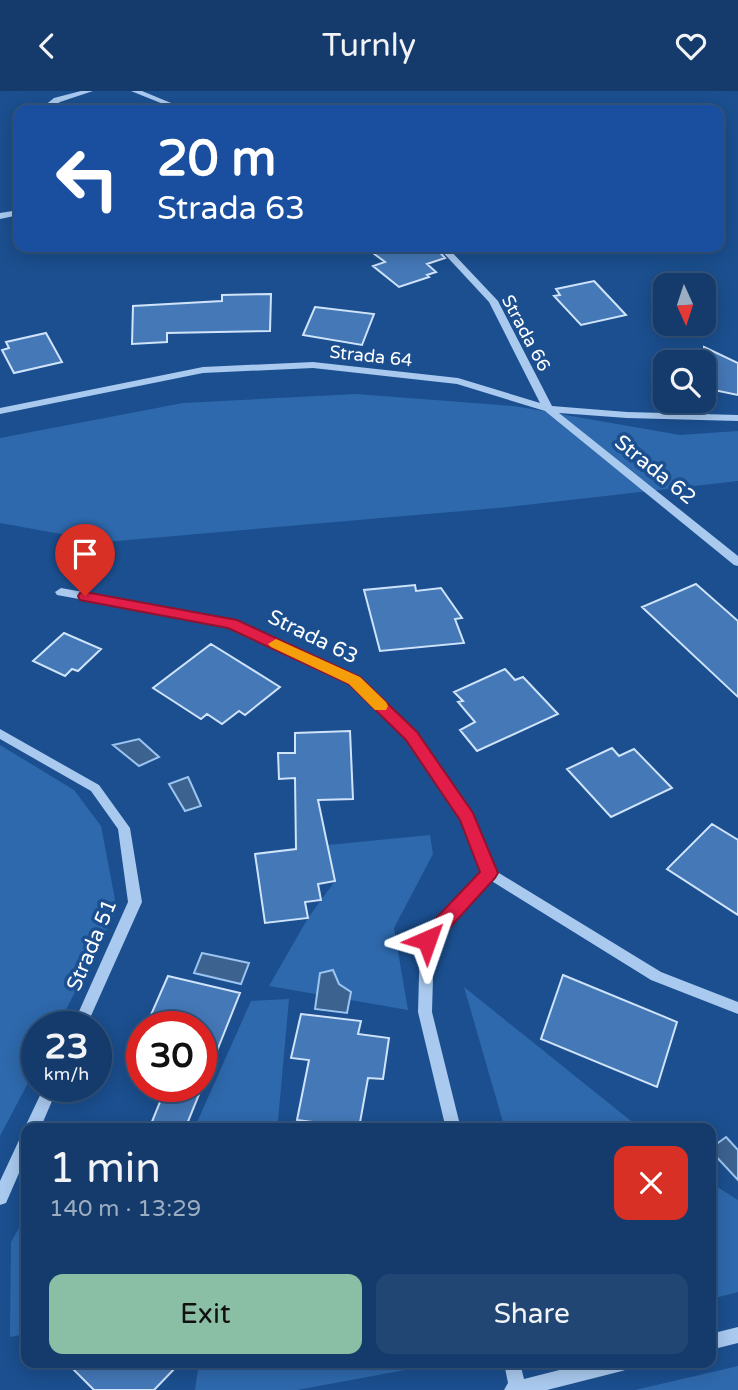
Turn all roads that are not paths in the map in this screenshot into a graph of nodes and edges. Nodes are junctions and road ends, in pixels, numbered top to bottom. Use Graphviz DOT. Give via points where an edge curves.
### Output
graph roads {
  1 [pos="89,91"];
  2 [pos="135,91"];
  3 [pos="50,105"];
  4 [pos="171,105"];
  5 [pos="447,252"];
  6 [pos="548,409"];
  7 [pos="0,411"];
  8 [pos="738,418"];
  9 [pos="738,562"];
  10 [pos="61,592"];
  11 [pos="0,733"];
  12 [pos="489,873"];
  13 [pos="738,1008"];
  14 [pos="86,1011"];
  15 [pos="44,1102"];
  16 [pos="35,1123"];
  17 [pos="453,1123"];
  18 [pos="21,1152"];
  19 [pos="0,1198"];
  20 [pos="738,1335"];
  21 [pos="716,1340"];
  22 [pos="513,1368"];
  23 [pos="601,1368"];
  24 [pos="515,1389"];
  1 -- 3 [label="street"];
  2 -- 4 [label="street"];
  5 -- 6 [label="street, Strada 66" via="493,301"];
  6 -- 7 [label="street, Strada 64" via="458,381 313,365 203,370"];
  6 -- 8 [label="street, Strada 64"];
  6 -- 9 [label="street, Strada 62"];
  10 -- 12 [label="street, Strada 63" via="232,623 354,681 412,736 467,818"];
  11 -- 14 [label="street, Strada 51" via="95,787 124,828 135,902"];
  12 -- 13 [label="street" via="656,976"];
  12 -- 17 [label="street" via="427,940 425,1012"];
  15 -- 16 [label="street"];
  18 -- 19 [label="street"];
  20 -- 21 [label="street"];
  22 -- 24 [label="street"];
  23 -- 24 [label="street"];
}
